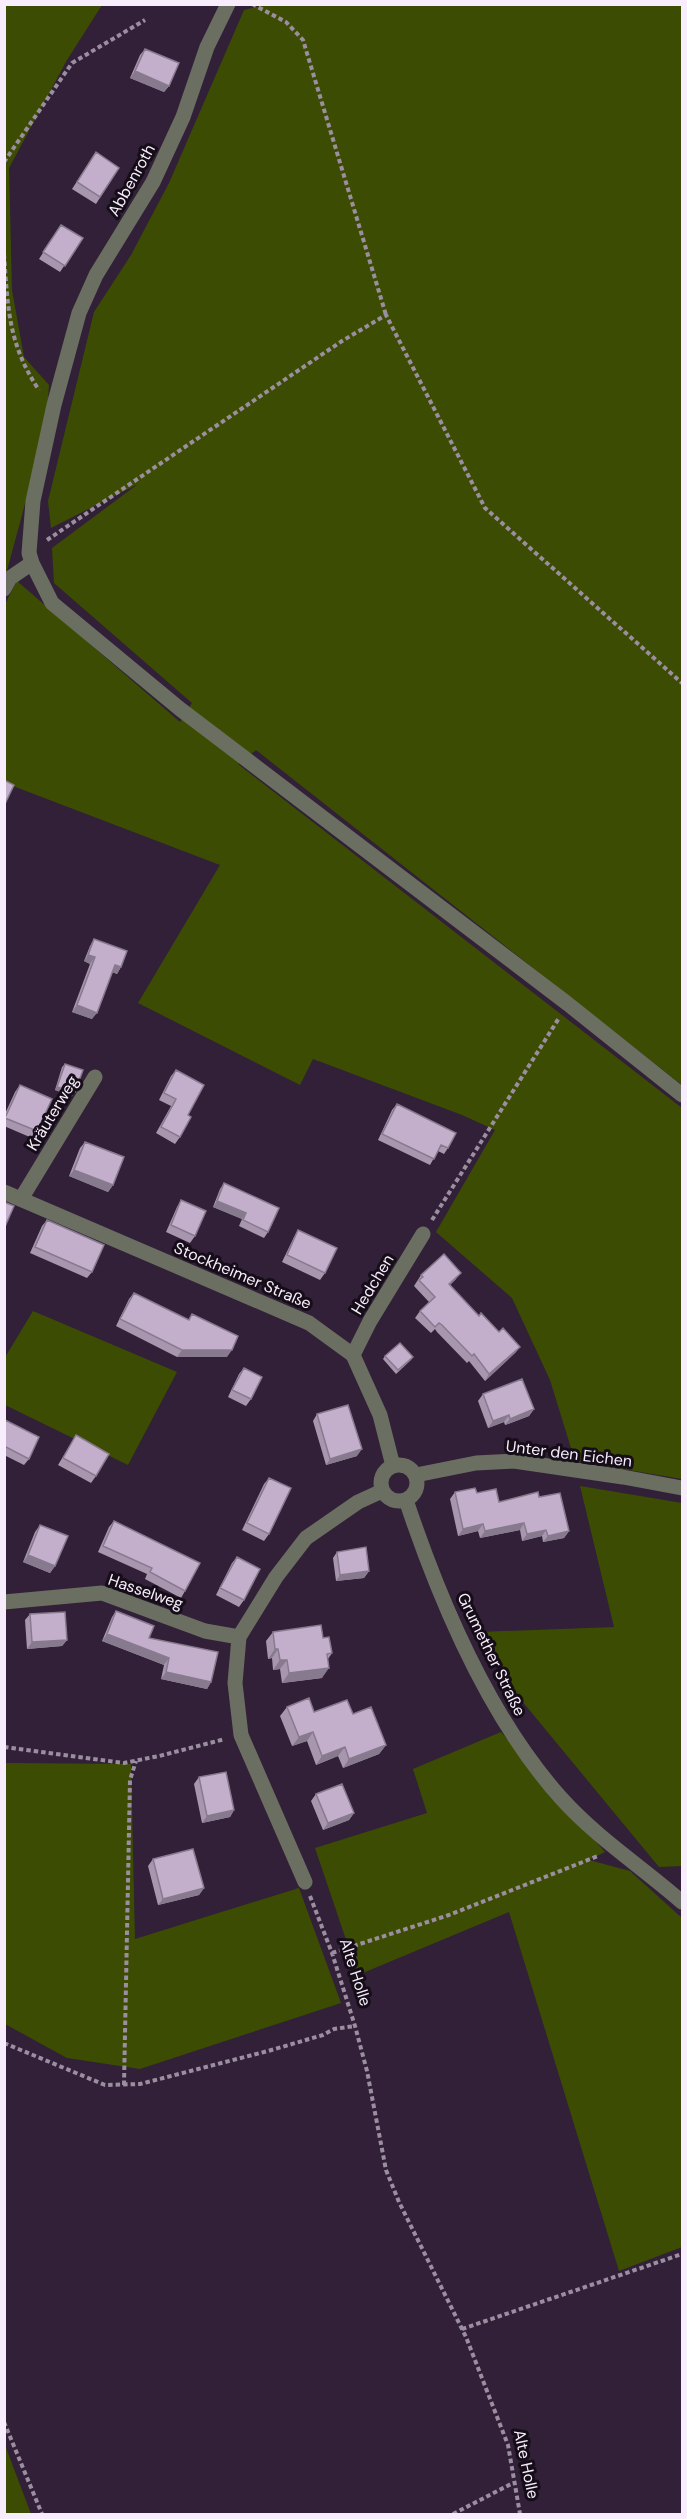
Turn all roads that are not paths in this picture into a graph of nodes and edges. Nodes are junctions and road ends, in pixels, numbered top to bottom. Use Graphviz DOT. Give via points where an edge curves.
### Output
graph roads {
  1 [pos="228,4"];
  2 [pos="30,558"];
  3 [pos="4,589"];
  4 [pos="95,1077"];
  5 [pos="682,1095"];
  6 [pos="4,1192"];
  7 [pos="21,1199"];
  8 [pos="423,1234"];
  9 [pos="353,1355"];
  10 [pos="393,1466"];
  11 [pos="416,1475"];
  12 [pos="682,1488"];
  13 [pos="382,1491"];
  14 [pos="406,1500"];
  15 [pos="4,1602"];
  16 [pos="239,1637"];
  17 [pos="305,1882"];
  18 [pos="682,1902"];
  1 -- 2 [label="street, Abbenroth" via="153,182 96,275 79,313 33,501"];
  2 -- 3 [label="street"];
  2 -- 5 [label="street" via="52,603 180,709"];
  4 -- 7 [label="street, Kräuterweg"];
  6 -- 7 [label="street, Stockheimer Straße"];
  7 -- 9 [label="street, Stockheimer Straße" via="309,1323"];
  8 -- 9 [label="street, Hedchen"];
  9 -- 10 [label="street, Stockheimer Straße" via="380,1414"];
  10 -- 11 [label="street" via="405,1466"];
  10 -- 13 [label="street" via="381,1478"];
  11 -- 12 [label="street, Unter den Eichen" via="476,1463 514,1461"];
  11 -- 14 [label="street" via="415,1494"];
  13 -- 14 [label="street" via="390,1500"];
  13 -- 16 [label="street" via="358,1502 306,1538"];
  14 -- 18 [label="street, Grumether Straße" via="422,1549 500,1717 561,1798 616,1850"];
  15 -- 16 [label="street, Hasselweg" via="102,1593 205,1631"];
  16 -- 17 [label="street" via="235,1683 241,1735"];
}
